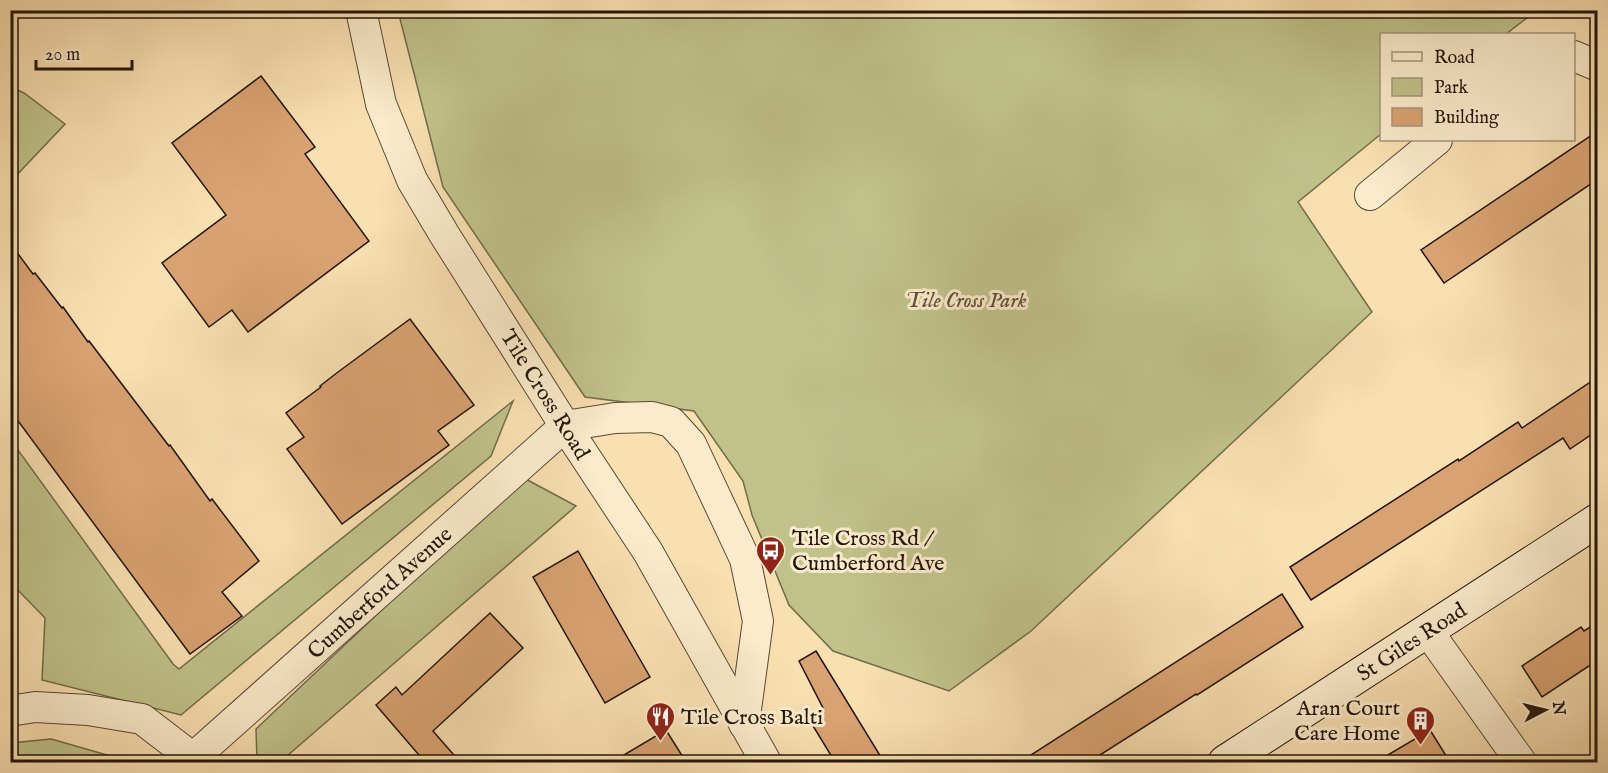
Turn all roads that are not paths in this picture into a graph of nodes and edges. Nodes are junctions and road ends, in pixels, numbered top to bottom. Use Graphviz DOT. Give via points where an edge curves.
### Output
graph roads {
  1 [pos="361,10"];
  2 [pos="1575,56"];
  3 [pos="1598,66"];
  4 [pos="1436,141"];
  5 [pos="1370,195"];
  6 [pos="565,426"];
  7 [pos="1598,520"];
  8 [pos="1426,630"];
  9 [pos="10,711"];
  10 [pos="744,724"];
  11 [pos="196,760"];
  12 [pos="766,762"];
  13 [pos="1225,762"];
  14 [pos="1521,762"];
  1 -- 6 [label="street, Tile Cross Road" via="381,104 412,180"];
  2 -- 3 [label="street"];
  4 -- 5 [label="street"];
  6 -- 10 [label="street, Tile Cross Road" via="648,552"];
  6 -- 10 [label="street" via="651,417 671,422 691,444 745,559 758,621"];
  6 -- 11 [label="street, Cumberford Avenue"];
  7 -- 8 [label="street, St Giles Road"];
  8 -- 13 [label="street, St Giles Road"];
  8 -- 14 [label="street"];
  9 -- 11 [label="street" via="35,707 88,710 142,719"];
  10 -- 12 [label="street, Tile Cross Road"];
}
